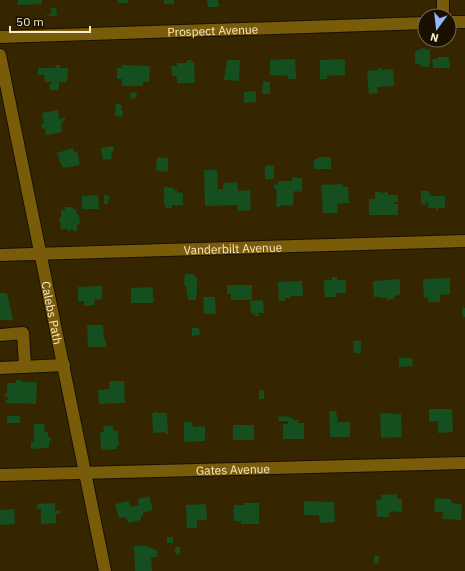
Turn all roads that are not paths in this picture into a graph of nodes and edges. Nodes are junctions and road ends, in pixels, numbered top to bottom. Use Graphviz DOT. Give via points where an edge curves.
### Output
graph roads {
  1 [pos="417,23"];
  2 [pos="0,37"];
  3 [pos="0,55"];
  4 [pos="465,241"];
  5 [pos="40,254"];
  6 [pos="0,255"];
  7 [pos="0,335"];
  8 [pos="64,365"];
  9 [pos="25,367"];
  10 [pos="0,368"];
  11 [pos="465,463"];
  12 [pos="86,473"];
  13 [pos="0,476"];
  14 [pos="105,571"];
  1 -- 2 [label="street, Prospect Avenue"];
  3 -- 5 [label="street, Calebs Path"];
  4 -- 5 [label="street, Vanderbilt Avenue"];
  5 -- 6 [label="street, Vanderbilt Avenue"];
  5 -- 8 [label="street, Calebs Path"];
  7 -- 9 [label="street" via="23,333"];
  8 -- 9 [label="street"];
  8 -- 12 [label="street, Calebs Path"];
  9 -- 10 [label="street"];
  11 -- 12 [label="street, Gates Avenue"];
  12 -- 13 [label="street, Gates Avenue"];
  12 -- 14 [label="street, Calebs Path"];
}
